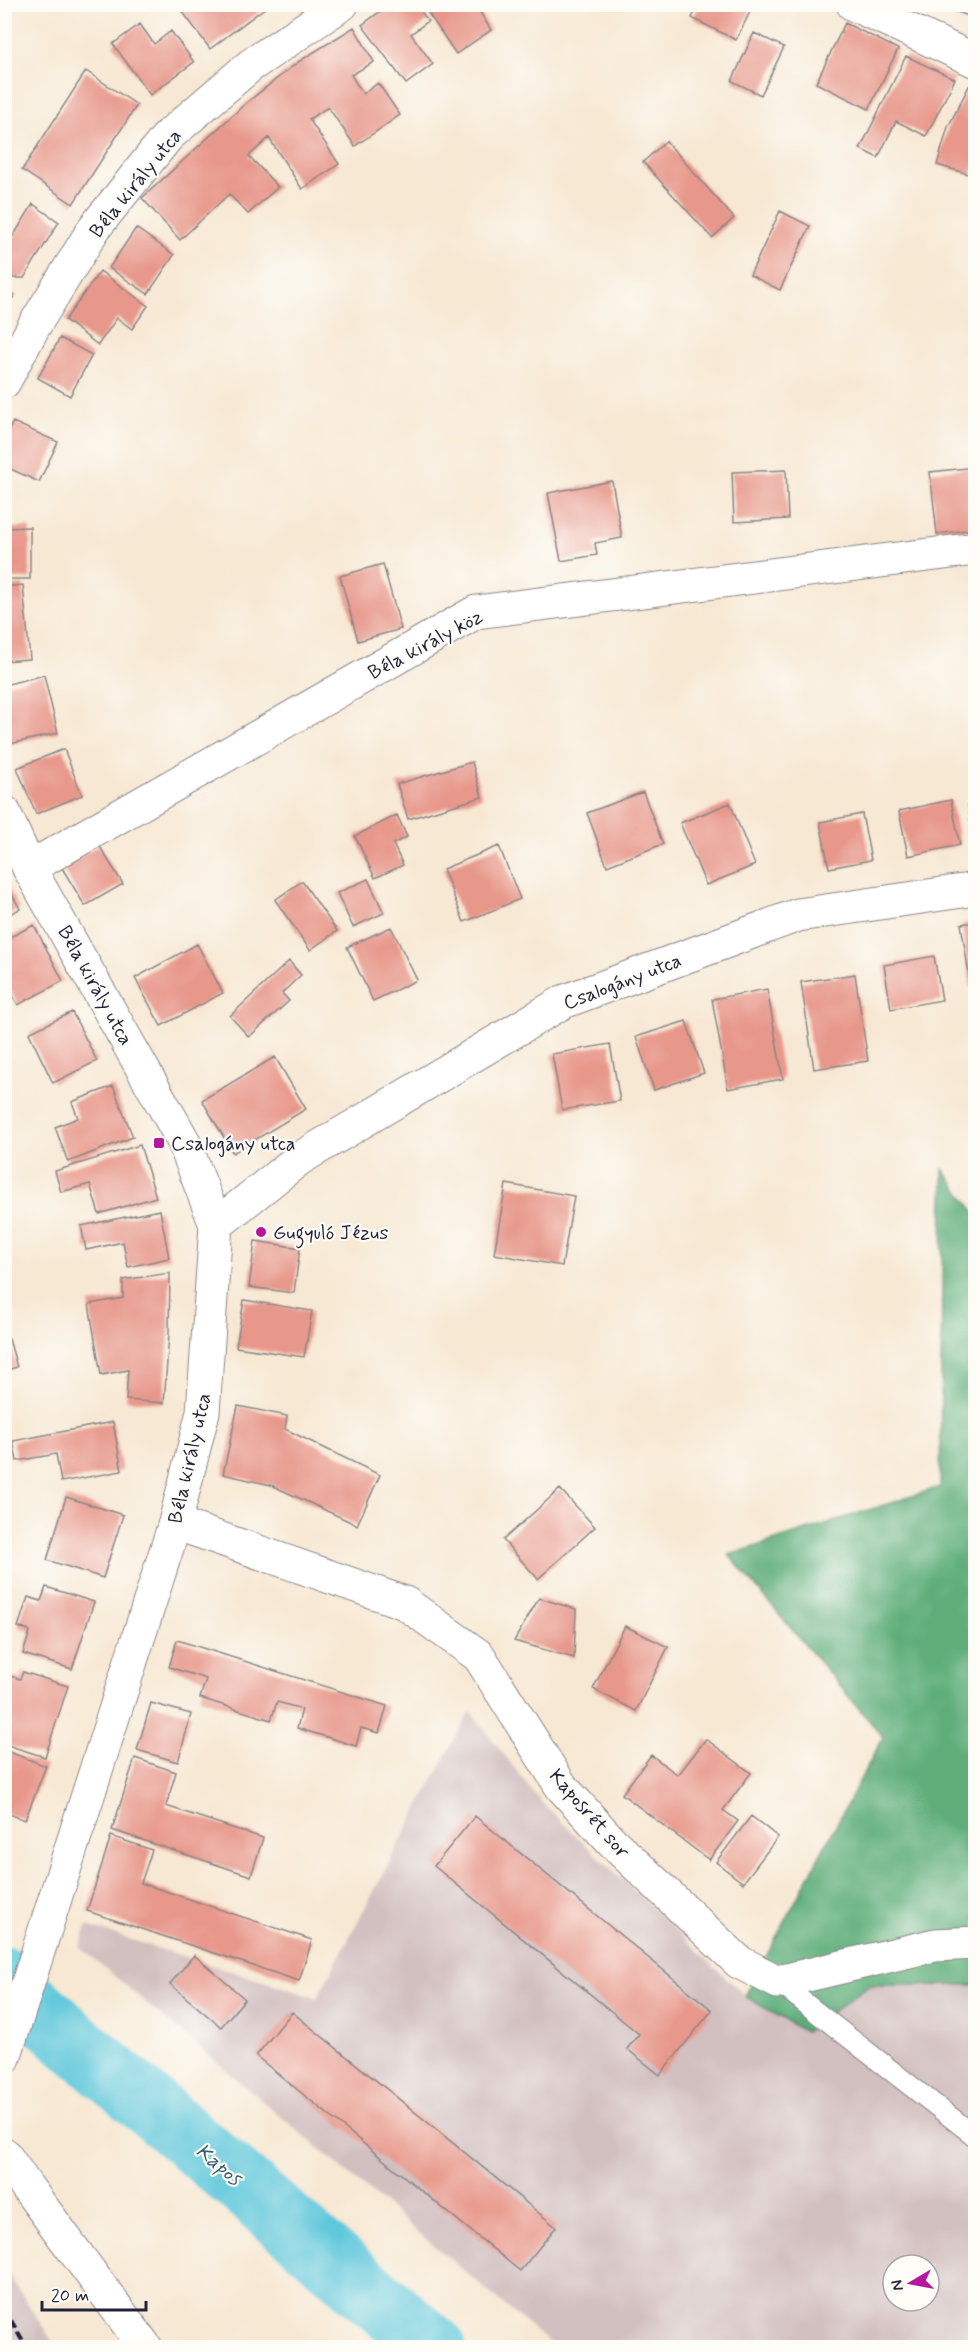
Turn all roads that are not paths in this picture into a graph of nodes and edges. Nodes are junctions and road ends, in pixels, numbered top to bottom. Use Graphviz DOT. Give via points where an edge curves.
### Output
graph roads {
  1 [pos="342,4"];
  2 [pos="853,4"];
  3 [pos="975,61"];
  4 [pos="4,382"];
  5 [pos="975,549"];
  6 [pos="4,812"];
  7 [pos="29,868"];
  8 [pos="975,889"];
  9 [pos="216,1225"];
  10 [pos="175,1523"];
  11 [pos="975,1943"];
  12 [pos="778,1982"];
  13 [pos="4,2058"];
  14 [pos="975,2137"];
  15 [pos="4,2154"];
  16 [pos="146,2348"];
  1 -- 4 [label="street, Béla király utca" via="251,65 168,136 96,227"];
  2 -- 3 [label="street"];
  5 -- 7 [label="street, Béla király köz" via="476,612"];
  6 -- 7 [label="street, Béla király utca"];
  7 -- 9 [label="street, Béla király utca" via="184,1142"];
  8 -- 9 [label="street, Csalogány utca" via="798,915 563,1002 299,1159"];
  9 -- 10 [label="street, Béla király utca" via="203,1412"];
  10 -- 12 [label="street, Kaposrét sor" via="405,1603 479,1656 561,1786 612,1842 739,1962"];
  10 -- 13 [label="street, Béla király utca"];
  11 -- 12 [label="street" via="935,1945"];
  12 -- 14 [label="lane"];
  15 -- 16 [label="street"];
}
